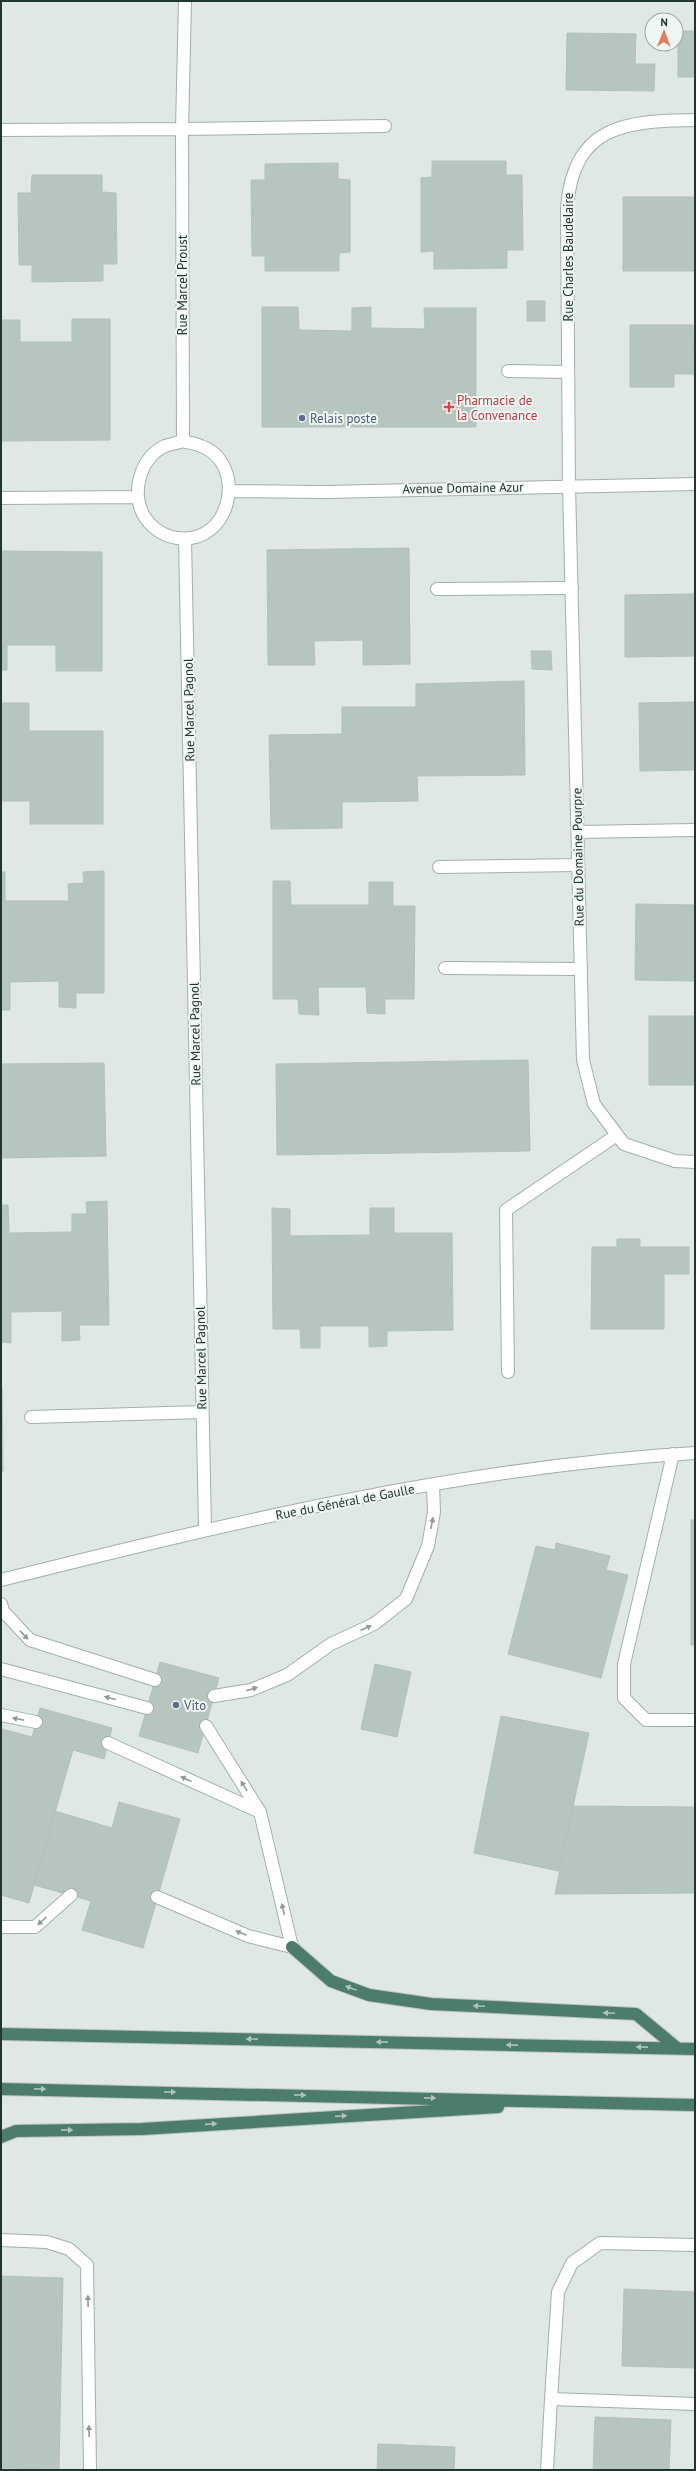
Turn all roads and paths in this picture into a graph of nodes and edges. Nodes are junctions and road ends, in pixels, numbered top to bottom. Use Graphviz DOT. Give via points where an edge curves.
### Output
graph roads {
  1 [pos="186,1"];
  2 [pos="695,120"];
  3 [pos="385,126"];
  4 [pos="182,129"];
  5 [pos="1,130"];
  6 [pos="508,371"];
  7 [pos="568,372"];
  8 [pos="183,441"];
  9 [pos="695,484"];
  10 [pos="569,486"];
  11 [pos="231,491"];
  12 [pos="138,497"];
  13 [pos="1,498"];
  14 [pos="185,539"];
  15 [pos="572,588"];
  16 [pos="437,589"];
  17 [pos="695,830"];
  18 [pos="578,832"];
  19 [pos="578,865"];
  20 [pos="439,867"];
  21 [pos="445,968"];
  22 [pos="581,969"];
  23 [pos="617,1135"];
  24 [pos="695,1162"];
  25 [pos="508,1372"];
  26 [pos="202,1412"];
  27 [pos="31,1417"];
  28 [pos="695,1453"];
  29 [pos="674,1454"];
  30 [pos="432,1485"];
  31 [pos="205,1529"];
  32 [pos="1,1580"];
  33 [pos="1,1604"];
  34 [pos="1,1669"];
  35 [pos="155,1680"];
  36 [pos="214,1696"];
  37 [pos="147,1708"];
  38 [pos="1,1715"];
  39 [pos="695,1720"];
  40 [pos="36,1722"];
  41 [pos="206,1726"];
  42 [pos="108,1743"];
  43 [pos="260,1812"];
  44 [pos="71,1895"];
  45 [pos="157,1897"];
  46 [pos="1,1927"];
  47 [pos="292,1947"];
  48 [pos="1,2034"];
  49 [pos="677,2048"];
  50 [pos="695,2049"];
  51 [pos="1,2088"];
  52 [pos="582,2102"];
  53 [pos="695,2105"];
  54 [pos="1,2136"];
  55 [pos="1,2240"];
  56 [pos="695,2245"];
  57 [pos="552,2399"];
  58 [pos="695,2404"];
  59 [pos="90,2470"];
  60 [pos="547,2470"];
  1 -- 4 [label="street, Rue Marcel Proust"];
  2 -- 7 [label="street, Rue Charles Baudelaire" via="656,120 622,127 595,138 576,162 568,184 567,208"];
  3 -- 4 [label="street"];
  4 -- 5 [label="street"];
  4 -- 8 [label="street, Rue Marcel Proust"];
  6 -- 7 [label="street"];
  7 -- 10 [label="street, Rue Charles Baudelaire"];
  8 -- 11 [label="street" via="202,446 217,458 227,475"];
  8 -- 12 [label="street" via="164,446 149,458 139,477"];
  9 -- 10 [label="street, Avenue Domaine Azur"];
  10 -- 11 [label="street, Avenue Domaine Azur" via="325,492"];
  10 -- 15 [label="street, Rue du Domaine Pourpre"];
  11 -- 14 [label="street" via="224,512 215,526 201,536"];
  12 -- 13 [label="street"];
  12 -- 14 [label="street" via="143,514 154,528 168,537"];
  14 -- 26 [label="street, Rue Marcel Pagnol"];
  15 -- 16 [label="street"];
  15 -- 18 [label="street, Rue du Domaine Pourpre"];
  17 -- 18 [label="street"];
  18 -- 19 [label="street, Rue du Domaine Pourpre"];
  19 -- 20 [label="street"];
  19 -- 22 [label="street, Rue du Domaine Pourpre"];
  21 -- 22 [label="street"];
  22 -- 23 [label="street, Rue du Domaine Pourpre" via="583,1060 594,1104"];
  23 -- 24 [label="street, Rue du Domaine Pourpre" via="624,1144 675,1161"];
  23 -- 25 [label="street" via="506,1210"];
  26 -- 27 [label="street"];
  26 -- 31 [label="street, Rue Marcel Pagnol"];
  28 -- 29 [label="street, Rue du Général de Gaulle"];
  29 -- 30 [label="street, Rue du Général de Gaulle" via="538,1467"];
  29 -- 39 [label="street" via="624,1664 624,1698 646,1720"];
  30 -- 31 [label="street, Rue du Général de Gaulle"];
  36 -- 30 [label="street, one-way" via="251,1690 287,1675 331,1644 374,1624 406,1599 428,1546 434,1512"];
  31 -- 32 [label="street, Rue du Général de Gaulle"];
  33 -- 35 [label="street, one-way" via="3,1611 30,1640"];
  37 -- 34 [label="street, one-way"];
  40 -- 38 [label="street, one-way"];
  43 -- 41 [label="street, one-way"];
  43 -- 42 [label="street, one-way"];
  47 -- 43 [label="street, one-way"];
  44 -- 46 [label="street, one-way" via="36,1927"];
  47 -- 45 [label="street, one-way" via="248,1936"];
  49 -- 47 [label="highway, one-way" via="636,2014 430,2004 369,1995 331,1981"];
  49 -- 48 [label="highway, one-way"];
  49 -- 50 [label="highway"];
  51 -- 52 [label="highway, one-way"];
  52 -- 53 [label="highway"];
  54 -- 52 [label="highway, one-way" via="16,2131 142,2129"];
  59 -- 55 [label="street, one-way" via="87,2265 69,2249 47,2242"];
  56 -- 57 [label="street" via="600,2243 572,2263 558,2292"];
  57 -- 58 [label="street"];
  57 -- 60 [label="street"];
}
